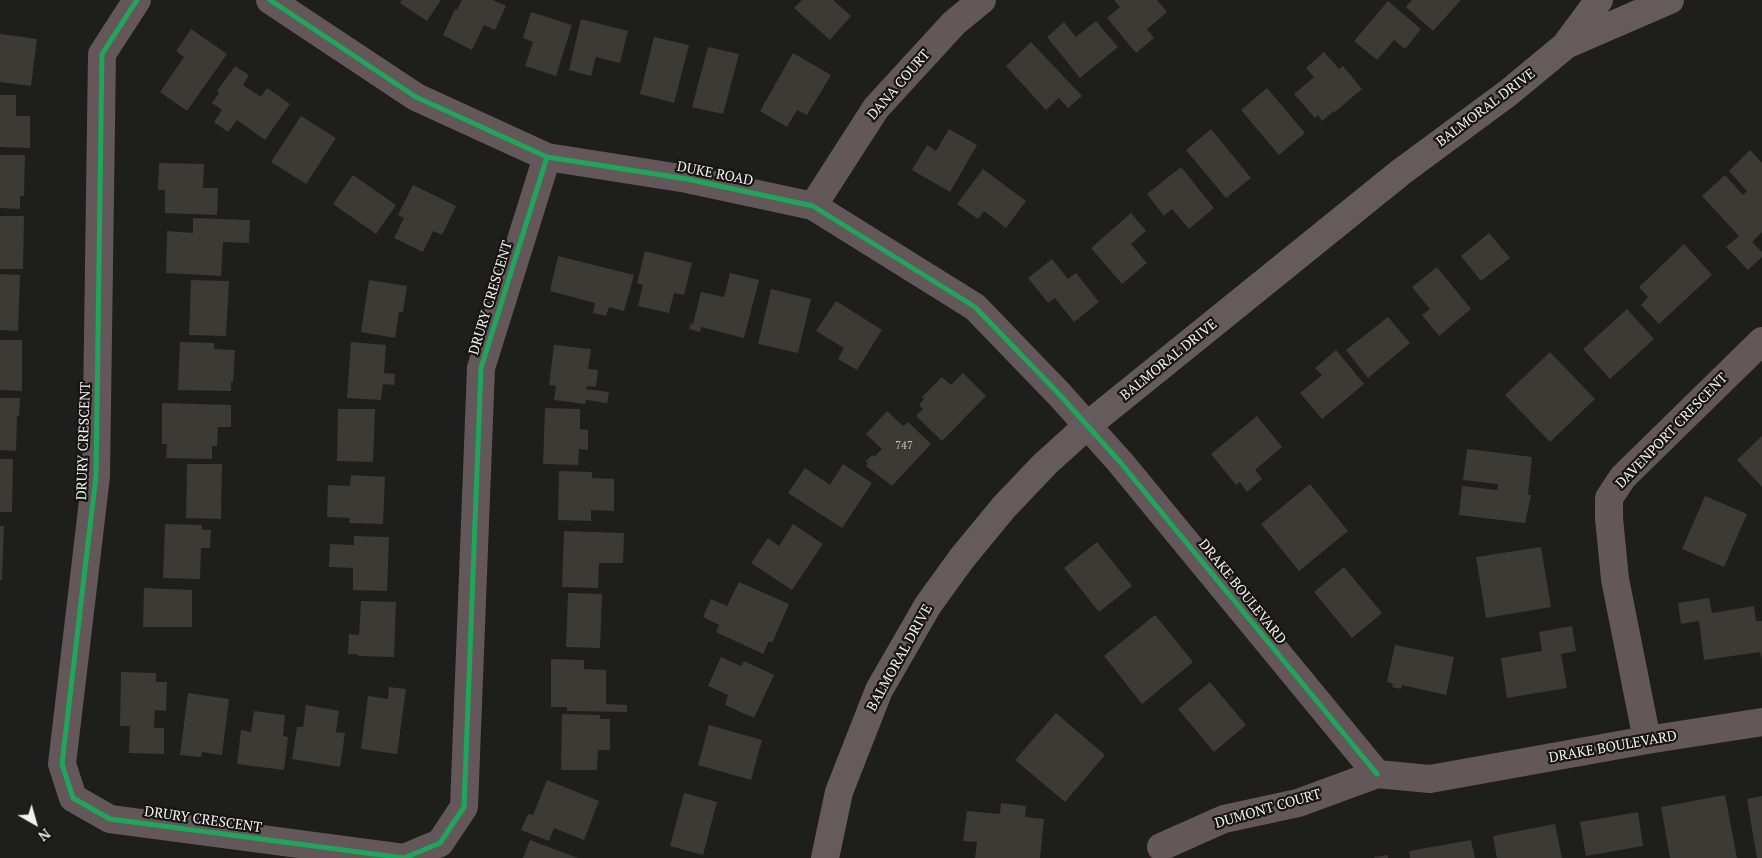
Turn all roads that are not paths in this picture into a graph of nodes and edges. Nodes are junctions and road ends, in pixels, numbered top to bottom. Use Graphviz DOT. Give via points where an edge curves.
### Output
graph roads {
  1 [pos="137,0"];
  2 [pos="270,0"];
  3 [pos="982,0"];
  4 [pos="1599,0"];
  5 [pos="1670,0"];
  6 [pos="1566,44"];
  7 [pos="547,158"];
  8 [pos="813,206"];
  9 [pos="1762,341"];
  10 [pos="1088,426"];
  11 [pos="1762,722"];
  12 [pos="1647,740"];
  13 [pos="1377,774"];
  14 [pos="1161,847"];
  15 [pos="825,858"];
  1 -- 7 [label="street, DRURY CRESCENT" via="102,54 96,476 62,764 73,798 110,819 404,858 440,843 464,807 481,368"];
  2 -- 7 [label="street, DUKE ROAD" via="416,98"];
  3 -- 8 [label="street, DANA COURT" via="954,23 876,108"];
  4 -- 6 [label="street"];
  5 -- 6 [label="street, BALMORAL DRIVE"];
  6 -- 10 [label="street, BALMORAL DRIVE" via="1508,93 1401,172"];
  7 -- 8 [label="street, DUKE ROAD" via="687,179"];
  8 -- 10 [label="street, DUKE ROAD" via="975,307"];
  9 -- 12 [label="street, DAVENPORT CRESCENT" via="1624,477 1609,498 1615,579"];
  10 -- 13 [label="street, DRAKE BOULEVARD"];
  10 -- 15 [label="street, BALMORAL DRIVE" via="1004,507 928,605 879,690 839,792"];
  11 -- 12 [label="street, DRAKE BOULEVARD"];
  12 -- 13 [label="street, DRAKE BOULEVARD" via="1430,779"];
  13 -- 14 [label="street, DUMONT COURT" via="1298,803 1224,819"];
}
